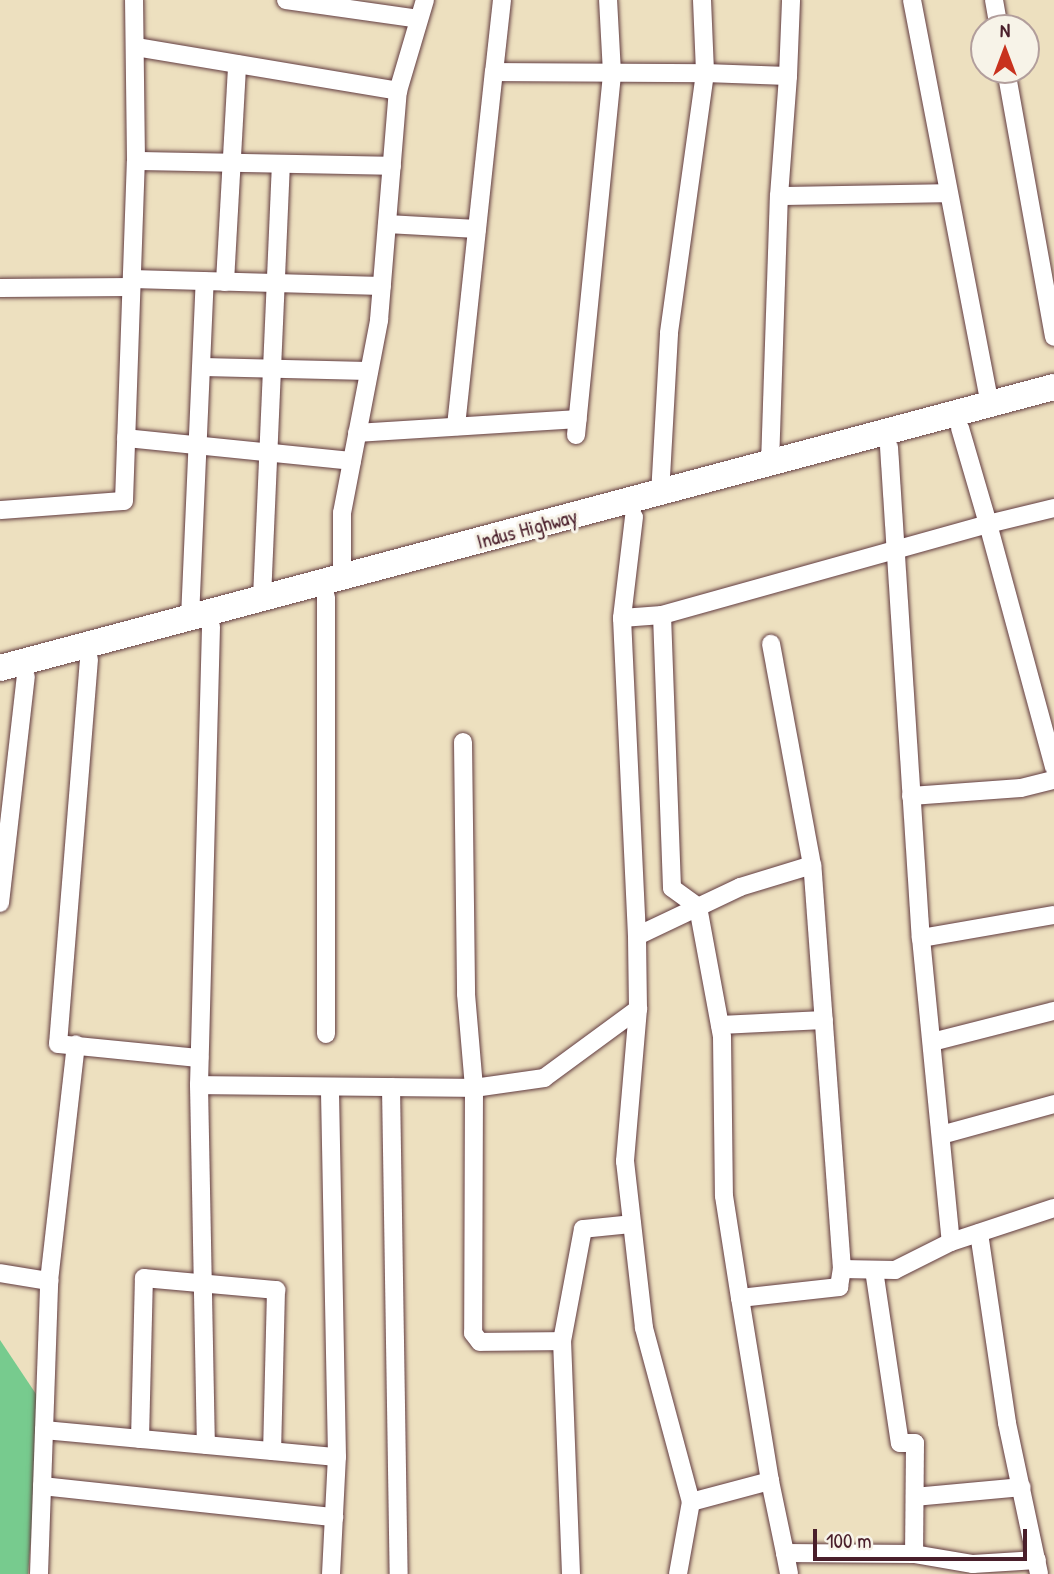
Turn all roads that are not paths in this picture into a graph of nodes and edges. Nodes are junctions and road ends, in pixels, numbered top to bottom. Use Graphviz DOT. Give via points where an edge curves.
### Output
graph roads {
  1 [pos="134,0"];
  2 [pos="286,0"];
  3 [pos="425,0"];
  4 [pos="502,0"];
  5 [pos="608,0"];
  6 [pos="702,0"];
  7 [pos="791,0"];
  8 [pos="912,0"];
  9 [pos="419,19"];
  10 [pos="136,47"];
  11 [pos="237,64"];
  12 [pos="494,72"];
  13 [pos="612,73"];
  14 [pos="705,73"];
  15 [pos="788,76"];
  16 [pos="1009,84"];
  17 [pos="398,92"];
  18 [pos="136,161"];
  19 [pos="229,163"];
  20 [pos="281,164"];
  21 [pos="392,166"];
  22 [pos="948,193"];
  23 [pos="779,196"];
  24 [pos="387,224"];
  25 [pos="477,229"];
  26 [pos="205,281"];
  27 [pos="225,282"];
  28 [pos="132,283"];
  29 [pos="279,283"];
  30 [pos="382,286"];
  31 [pos="0,288"];
  32 [pos="1054,337"];
  33 [pos="202,367"];
  34 [pos="275,369"];
  35 [pos="369,371"];
  36 [pos="1054,387"];
  37 [pos="1054,403"];
  38 [pos="990,404"];
  39 [pos="456,426"];
  40 [pos="960,428"];
  41 [pos="357,433"];
  42 [pos="126,438"];
  43 [pos="200,446"];
  44 [pos="889,447"];
  45 [pos="271,453"];
  46 [pos="839,453"];
  47 [pos="352,461"];
  48 [pos="758,473"];
  49 [pos="660,494"];
  50 [pos="1054,508"];
  51 [pos="0,510"];
  52 [pos="634,517"];
  53 [pos="988,524"];
  54 [pos="501,544"];
  55 [pos="893,549"];
  56 [pos="334,587"];
  57 [pos="262,598"];
  58 [pos="662,615"];
  59 [pos="622,618"];
  60 [pos="201,622"];
  61 [pos="771,645"];
  62 [pos="89,659"];
  63 [pos="0,668"];
  64 [pos="26,676"];
  65 [pos="0,682"];
  66 [pos="463,742"];
  67 [pos="1054,774"];
  68 [pos="911,796"];
  69 [pos="812,865"];
  70 [pos="0,904"];
  71 [pos="698,907"];
  72 [pos="1054,915"];
  73 [pos="637,936"];
  74 [pos="921,938"];
  75 [pos="638,1009"];
  76 [pos="1054,1011"];
  77 [pos="824,1020"];
  78 [pos="720,1024"];
  79 [pos="326,1034"];
  80 [pos="932,1042"];
  81 [pos="76,1045"];
  82 [pos="200,1058"];
  83 [pos="199,1085"];
  84 [pos="330,1087"];
  85 [pos="391,1087"];
  86 [pos="474,1088"];
  87 [pos="1054,1104"];
  88 [pos="940,1135"];
  89 [pos="1054,1208"];
  90 [pos="632,1224"];
  91 [pos="979,1233"];
  92 [pos="951,1242"];
  93 [pos="842,1269"];
  94 [pos="874,1270"];
  95 [pos="0,1273"];
  96 [pos="49,1281"];
  97 [pos="203,1284"];
  98 [pos="740,1298"];
  99 [pos="562,1340"];
  100 [pos="44,1430"];
  101 [pos="140,1439"];
  102 [pos="206,1445"];
  103 [pos="272,1451"];
  104 [pos="337,1457"];
  105 [pos="770,1481"];
  106 [pos="42,1486"];
  107 [pos="1022,1488"];
  108 [pos="915,1497"];
  109 [pos="691,1502"];
  110 [pos="334,1517"];
  111 [pos="785,1553"];
  112 [pos="914,1555"];
  113 [pos="1038,1567"];
  114 [pos="39,1574"];
  115 [pos="331,1574"];
  116 [pos="398,1574"];
  117 [pos="571,1574"];
  118 [pos="678,1574"];
  119 [pos="789,1574"];
  1 -- 10 [label="street"];
  2 -- 9 [label="street"];
  3 -- 9 [label="street"];
  4 -- 12 [label="street"];
  5 -- 13 [label="street"];
  6 -- 14 [label="street"];
  7 -- 15 [label="street"];
  8 -- 22 [label="street"];
  9 -- 17 [label="street"];
  10 -- 11 [label="street"];
  10 -- 18 [label="street"];
  11 -- 17 [label="street"];
  11 -- 19 [label="street"];
  12 -- 13 [label="street"];
  12 -- 25 [label="street"];
  13 -- 14 [label="street"];
  13 -- 39 [label="street" via="577,427"];
  14 -- 15 [label="street"];
  14 -- 49 [label="street" via="669,334"];
  15 -- 23 [label="street"];
  16 -- 32 [label="street"];
  17 -- 21 [label="street"];
  18 -- 19 [label="street"];
  18 -- 28 [label="street"];
  19 -- 20 [label="street"];
  19 -- 27 [label="street"];
  20 -- 21 [label="street"];
  20 -- 29 [label="street"];
  21 -- 24 [label="street"];
  22 -- 23 [label="street"];
  22 -- 38 [label="street"];
  23 -- 48 [label="street"];
  24 -- 25 [label="street"];
  24 -- 30 [label="street"];
  25 -- 39 [label="street"];
  26 -- 27 [label="street"];
  26 -- 28 [label="street"];
  26 -- 33 [label="street"];
  27 -- 29 [label="street"];
  28 -- 31 [label="street"];
  28 -- 42 [label="street"];
  29 -- 30 [label="street"];
  29 -- 34 [label="street"];
  30 -- 35 [label="street"];
  33 -- 34 [label="street"];
  33 -- 43 [label="street"];
  34 -- 35 [label="street"];
  34 -- 45 [label="street"];
  35 -- 41 [label="street"];
  36 -- 38 [label="highway, Indus Highway"];
  37 -- 40 [label="highway, Indus Highway"];
  38 -- 46 [label="highway, Indus Highway"];
  39 -- 41 [label="street"];
  40 -- 44 [label="highway, Indus Highway"];
  40 -- 53 [label="street"];
  41 -- 47 [label="street"];
  42 -- 43 [label="street"];
  42 -- 51 [label="street" via="124,501"];
  43 -- 45 [label="street"];
  43 -- 60 [label="street"];
  44 -- 46 [label="highway, Indus Highway"];
  44 -- 55 [label="street"];
  45 -- 47 [label="street"];
  45 -- 57 [label="street"];
  46 -- 48 [label="highway, Indus Highway"];
  47 -- 56 [label="street"];
  48 -- 49 [label="highway, Indus Highway"];
  48 -- 52 [label="highway, Indus Highway"];
  49 -- 54 [label="highway, Indus Highway"];
  50 -- 53 [label="street"];
  52 -- 54 [label="highway, Indus Highway"];
  52 -- 59 [label="street"];
  53 -- 55 [label="street"];
  53 -- 67 [label="street"];
  54 -- 56 [label="highway, Indus Highway"];
  55 -- 58 [label="street"];
  55 -- 68 [label="street"];
  56 -- 57 [label="highway, Indus Highway"];
  56 -- 60 [label="highway, Indus Highway"];
  56 -- 79 [label="street"];
  57 -- 60 [label="highway, Indus Highway"];
  58 -- 59 [label="street"];
  58 -- 71 [label="street" via="672,888"];
  59 -- 73 [label="street"];
  60 -- 62 [label="highway, Indus Highway"];
  60 -- 63 [label="highway, Indus Highway"];
  60 -- 82 [label="street"];
  61 -- 69 [label="street"];
  62 -- 64 [label="highway, Indus Highway"];
  62 -- 81 [label="street" via="58,1044"];
  64 -- 65 [label="highway, Indus Highway"];
  64 -- 70 [label="street"];
  66 -- 86 [label="street" via="466,994"];
  67 -- 68 [label="street" via="1021,788"];
  68 -- 74 [label="street"];
  69 -- 71 [label="street" via="740,887"];
  69 -- 77 [label="street"];
  71 -- 73 [label="street"];
  71 -- 78 [label="street"];
  72 -- 74 [label="street"];
  73 -- 75 [label="street"];
  74 -- 80 [label="street"];
  75 -- 86 [label="street" via="544,1077"];
  75 -- 90 [label="street" via="625,1161"];
  76 -- 80 [label="street"];
  77 -- 78 [label="street"];
  77 -- 93 [label="street"];
  78 -- 98 [label="street" via="724,1196"];
  80 -- 88 [label="street"];
  81 -- 82 [label="street"];
  81 -- 96 [label="street"];
  82 -- 83 [label="street"];
  83 -- 84 [label="street"];
  83 -- 97 [label="street"];
  84 -- 85 [label="street"];
  84 -- 104 [label="street"];
  85 -- 86 [label="street"];
  85 -- 116 [label="street"];
  86 -- 99 [label="street" via="473,1334 480,1342"];
  87 -- 88 [label="street"];
  88 -- 92 [label="street"];
  89 -- 91 [label="street"];
  90 -- 99 [label="street" via="583,1229"];
  90 -- 109 [label="street" via="644,1328"];
  91 -- 92 [label="street"];
  91 -- 107 [label="street" via="1007,1423"];
  92 -- 94 [label="street" via="895,1270"];
  93 -- 94 [label="street"];
  93 -- 98 [label="street" via="839,1287"];
  94 -- 108 [label="street" via="900,1443 915,1443"];
  95 -- 96 [label="street"];
  96 -- 100 [label="street"];
  97 -- 101 [label="street" via="144,1278"];
  97 -- 102 [label="street"];
  97 -- 103 [label="street" via="276,1290"];
  98 -- 105 [label="street"];
  99 -- 117 [label="street"];
  100 -- 101 [label="street"];
  100 -- 106 [label="street"];
  101 -- 102 [label="street"];
  102 -- 103 [label="street"];
  103 -- 104 [label="street"];
  104 -- 110 [label="street"];
  105 -- 109 [label="street"];
  105 -- 111 [label="street"];
  106 -- 110 [label="street"];
  106 -- 114 [label="street"];
  107 -- 108 [label="street"];
  107 -- 113 [label="street"];
  108 -- 112 [label="street"];
  109 -- 118 [label="street"];
  110 -- 115 [label="street"];
  111 -- 112 [label="street"];
  111 -- 119 [label="street"];
  112 -- 113 [label="street"];
}
